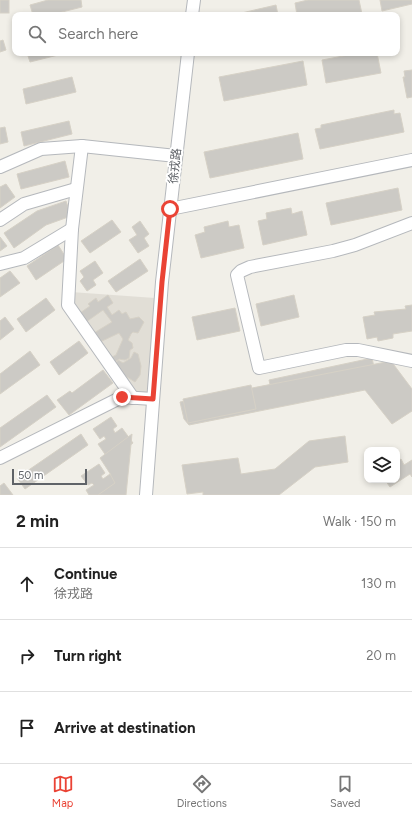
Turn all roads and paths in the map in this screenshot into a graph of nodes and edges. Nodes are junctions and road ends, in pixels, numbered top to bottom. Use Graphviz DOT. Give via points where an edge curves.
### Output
graph roads {
  1 [pos="194,0"];
  2 [pos="192,12"];
  3 [pos="188,56"];
  4 [pos="82,146"];
  5 [pos="176,156"];
  6 [pos="412,160"];
  7 [pos="0,167"];
  8 [pos="76,189"];
  9 [pos="170,209"];
  10 [pos="0,220"];
  11 [pos="412,223"];
  12 [pos="72,229"];
  13 [pos="0,264"];
  14 [pos="412,361"];
  15 [pos="133,398"];
  16 [pos="153,399"];
  17 [pos="0,458"];
  18 [pos="146,495"];
  1 -- 2 [label="street"];
  3 -- 5 [label="street, 徐戎路"];
  4 -- 5 [label="street"];
  4 -- 7 [label="street" via="41,149"];
  4 -- 8 [label="street"];
  5 -- 9 [label="street, 徐戎路"];
  6 -- 9 [label="street"];
  8 -- 10 [label="street" via="24,204"];
  8 -- 12 [label="street"];
  9 -- 16 [label="street, 徐戎路"];
  11 -- 14 [label="street" via="354,245 250,267 238,275 259,368 346,350"];
  12 -- 13 [label="street" via="24,258"];
  12 -- 15 [label="street" via="68,305"];
  15 -- 16 [label="street"];
  15 -- 17 [label="street" via="122,397"];
  16 -- 18 [label="street, 徐戎路"];
}
